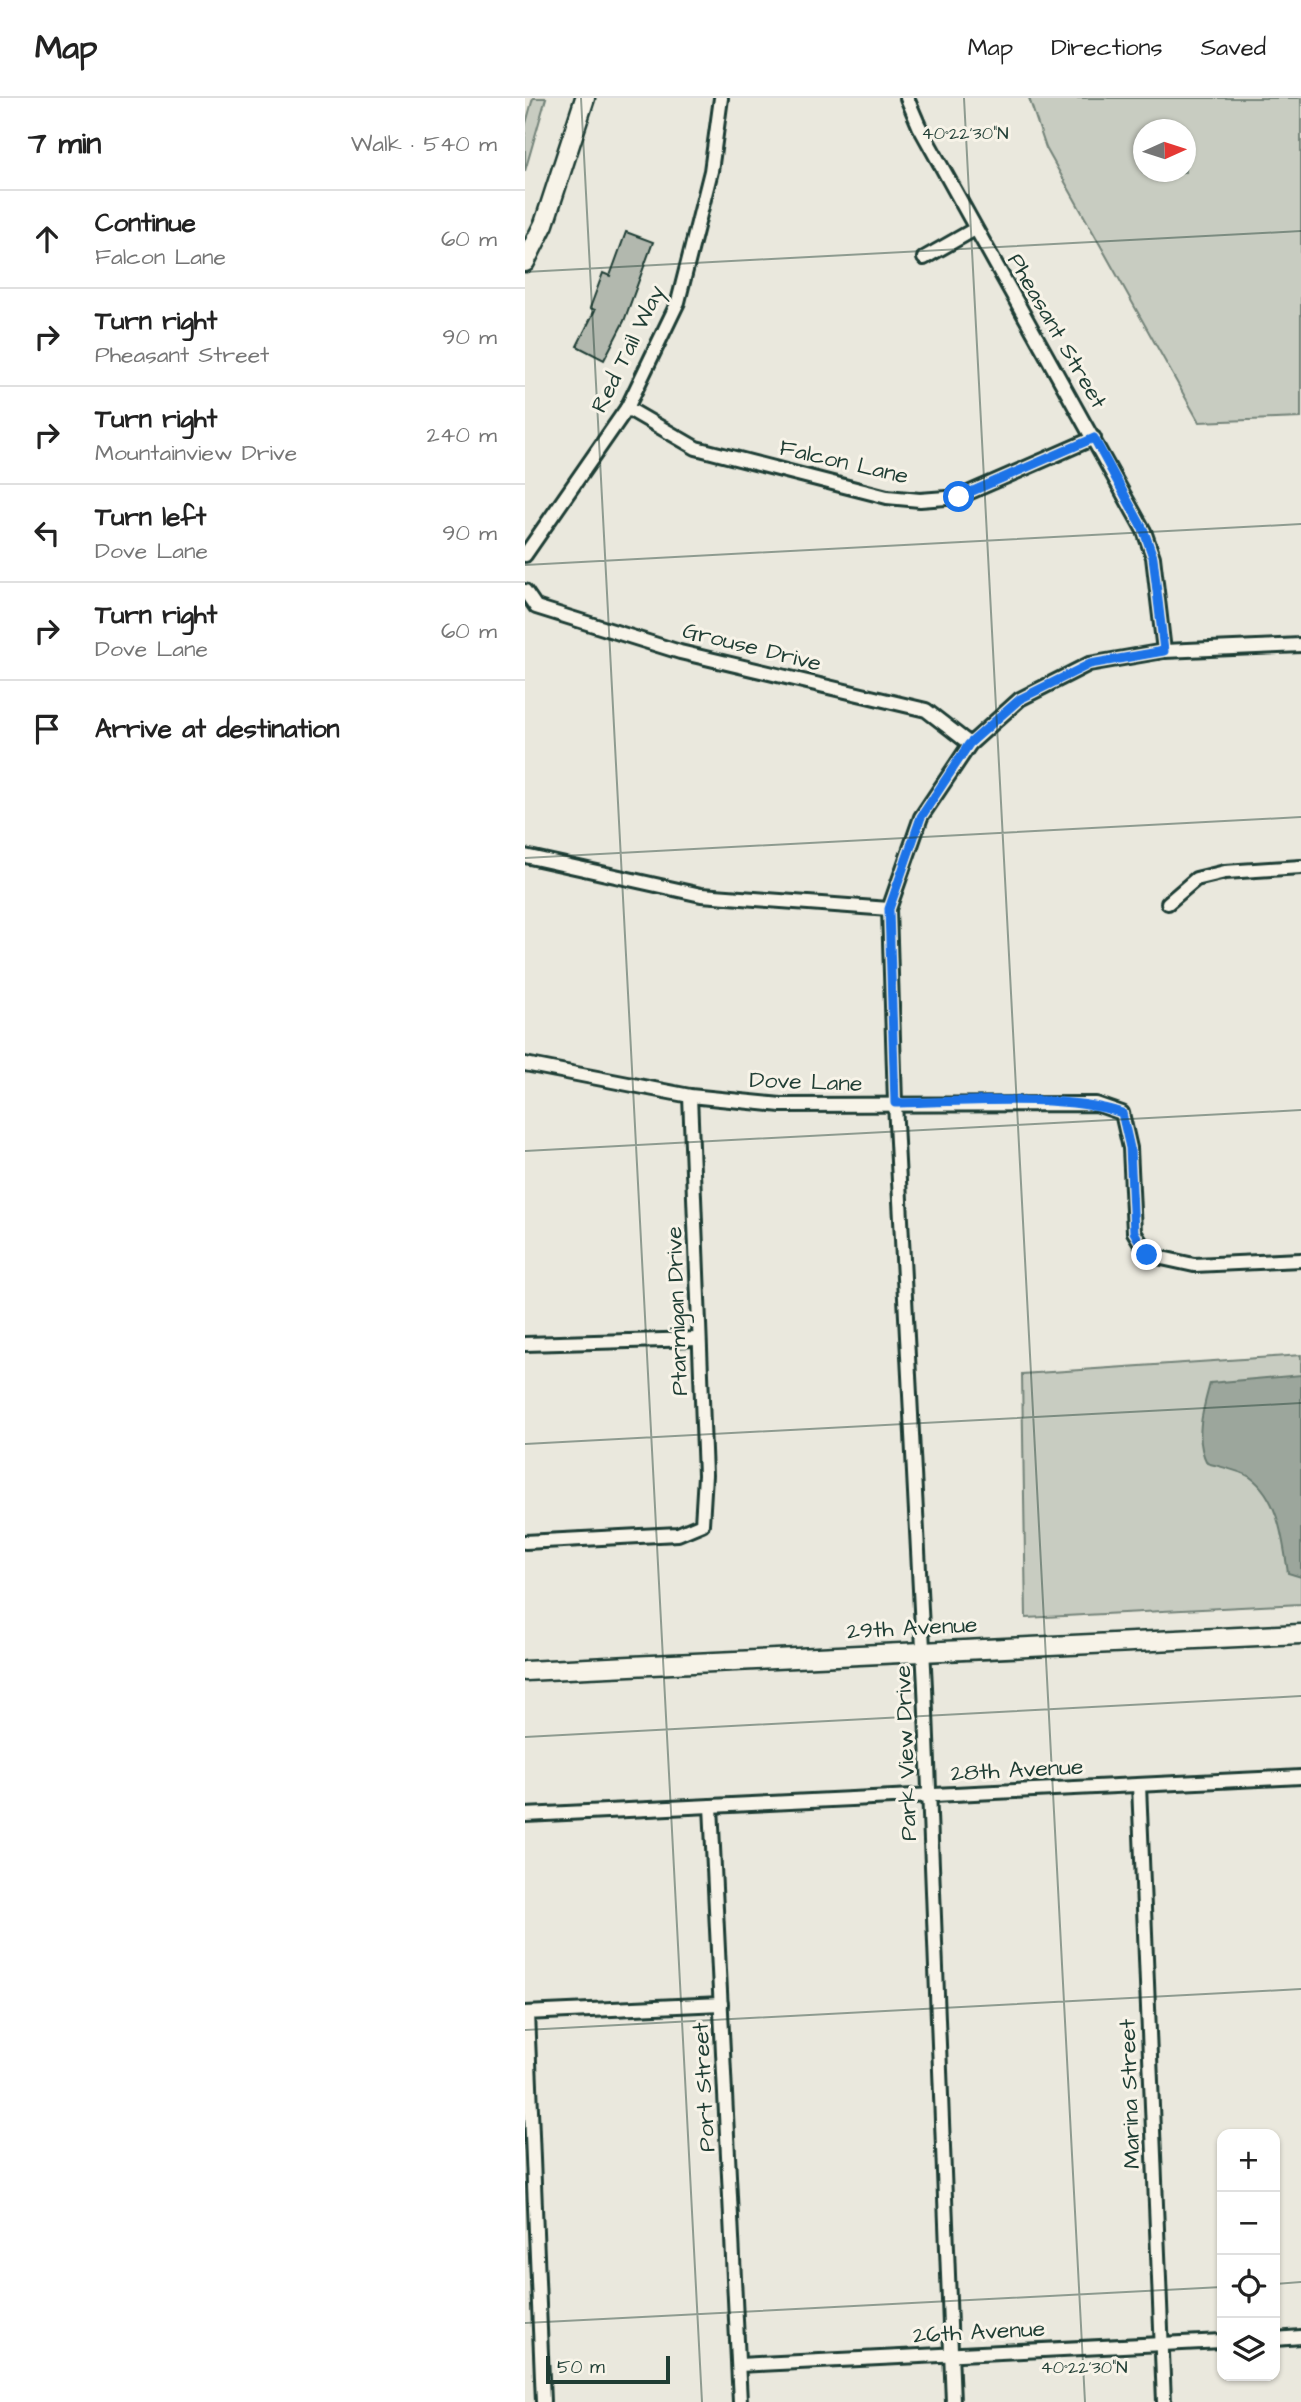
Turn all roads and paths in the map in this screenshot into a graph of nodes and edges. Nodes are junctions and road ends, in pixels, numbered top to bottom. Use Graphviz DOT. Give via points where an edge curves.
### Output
graph roads {
  1 [pos="585,98"];
  2 [pos="721,98"];
  3 [pos="907,98"];
  4 [pos="975,229"];
  5 [pos="924,258"];
  6 [pos="525,262"];
  7 [pos="627,408"];
  8 [pos="1094,438"];
  9 [pos="525,555"];
  10 [pos="525,591"];
  11 [pos="1301,645"];
  12 [pos="1164,651"];
  13 [pos="969,744"];
  14 [pos="525,856"];
  15 [pos="1301,867"];
  16 [pos="1168,903"];
  17 [pos="889,909"];
  18 [pos="525,1064"];
  19 [pos="690,1096"];
  20 [pos="895,1103"];
  21 [pos="1301,1260"];
  22 [pos="698,1339"];
  23 [pos="525,1343"];
  24 [pos="525,1542"];
  25 [pos="1301,1634"];
  26 [pos="923,1652"];
  27 [pos="525,1671"];
  28 [pos="1301,1777"];
  29 [pos="1139,1785"];
  30 [pos="929,1795"];
  31 [pos="711,1807"];
  32 [pos="525,1815"];
  33 [pos="721,2004"];
  34 [pos="526,2013"];
  35 [pos="1301,2337"];
  36 [pos="1280,2339"];
  37 [pos="1217,2341"];
  38 [pos="1161,2344"];
  39 [pos="951,2355"];
  40 [pos="739,2365"];
  41 [pos="543,2402"];
  42 [pos="740,2402"];
  43 [pos="953,2402"];
  44 [pos="1164,2402"];
  1 -- 6 [label="street" via="544,224"];
  2 -- 7 [label="street, Red Tail Way" via="711,171 678,302"];
  3 -- 4 [label="street, Pheasant Street"];
  4 -- 5 [label="street"];
  4 -- 8 [label="street, Pheasant Street"];
  7 -- 8 [label="street, Falcon Lane" via="696,448 887,497 920,500 959,497"];
  7 -- 9 [label="street, Red Tail Way"];
  8 -- 12 [label="street, Pheasant Street" via="1148,544"];
  10 -- 13 [label="street, Grouse Drive" via="536,607 680,652 926,710"];
  11 -- 12 [label="street"];
  12 -- 13 [label="street" via="1090,664 1020,699"];
  13 -- 17 [label="street" via="921,817"];
  14 -- 17 [label="street" via="701,895"];
  15 -- 16 [label="street" via="1225,872 1196,879"];
  17 -- 20 [label="street, Park View Drive"];
  18 -- 19 [label="street, Dove Lane"];
  19 -- 20 [label="street, Dove Lane" via="781,1105"];
  19 -- 22 [label="street, Ptarmigan Drive"];
  20 -- 21 [label="street, Dove Lane" via="1064,1102 1096,1104 1122,1113 1130,1148 1134,1232 1147,1255 1194,1265"];
  20 -- 26 [label="street, Park View Drive"];
  22 -- 23 [label="street"];
  22 -- 24 [label="street, Ptarmigan Drive" via="705,1475 702,1524 678,1534"];
  25 -- 26 [label="street, 29th Avenue"];
  26 -- 27 [label="street, 29th Avenue"];
  26 -- 30 [label="street, Park View Drive"];
  28 -- 29 [label="street, 28th Avenue"];
  29 -- 30 [label="street, 28th Avenue"];
  29 -- 38 [label="street, Marina Street"];
  30 -- 31 [label="street, 28th Avenue"];
  30 -- 39 [label="street, Park View Drive"];
  31 -- 32 [label="street, 28th Avenue"];
  31 -- 33 [label="street, Port Street"];
  33 -- 34 [label="street"];
  33 -- 40 [label="street, Port Street"];
  34 -- 41 [label="street"];
  35 -- 36 [label="street"];
  37 -- 38 [label="street, 26th Avenue"];
  38 -- 39 [label="street, 26th Avenue"];
  38 -- 44 [label="street, Marina Street"];
  39 -- 40 [label="street, 26th Avenue"];
  39 -- 43 [label="street, Park View Drive"];
  40 -- 42 [label="street, Port Street"];
}
